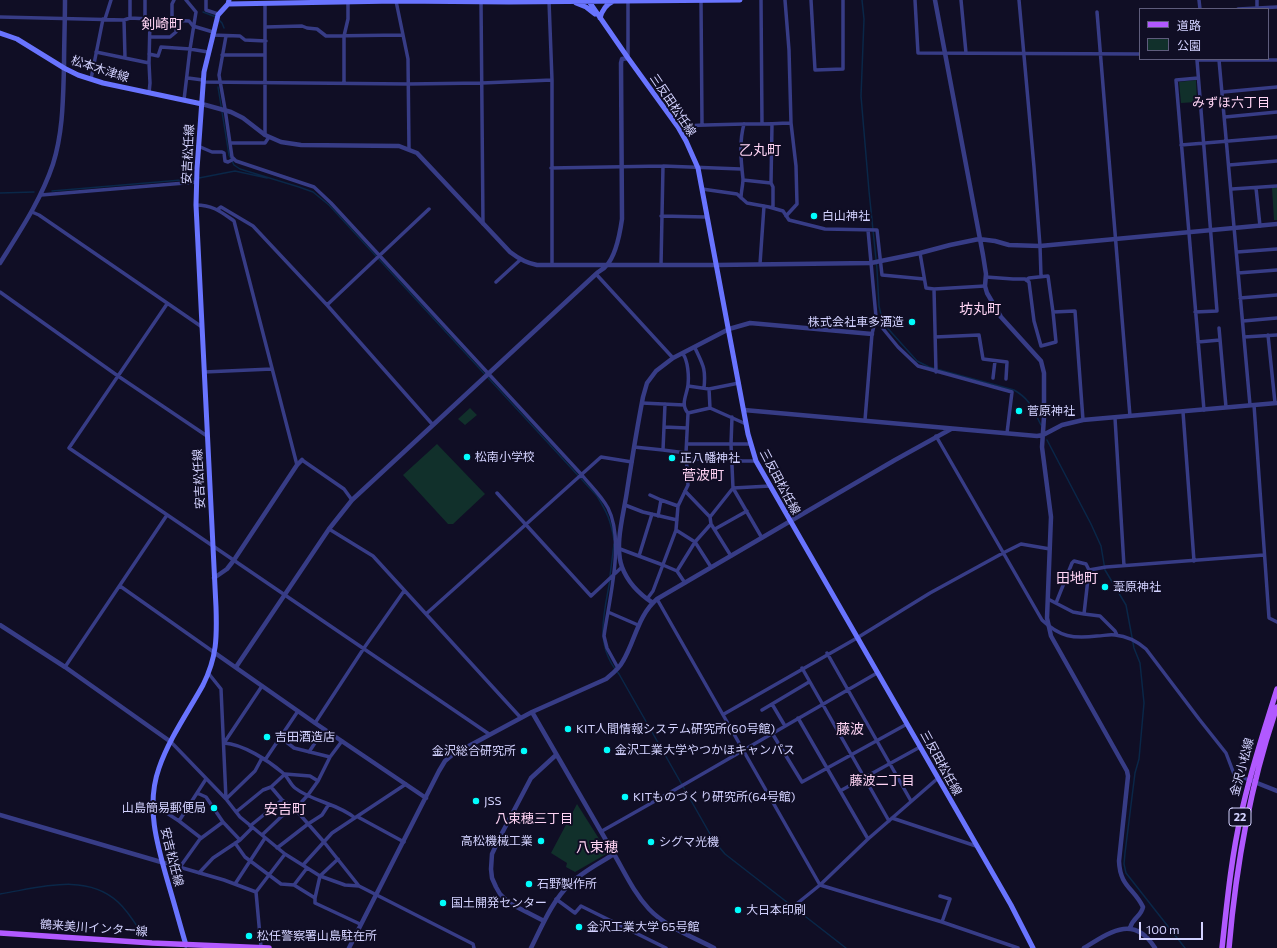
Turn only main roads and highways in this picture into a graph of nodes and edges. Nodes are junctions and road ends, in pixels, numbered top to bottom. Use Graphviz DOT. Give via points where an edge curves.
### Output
graph roads {
  1 [pos="740,0"];
  2 [pos="397,1"];
  3 [pos="445,1"];
  4 [pos="570,1"];
  5 [pos="588,1"];
  6 [pos="608,1"];
  7 [pos="617,1"];
  8 [pos="701,1"];
  9 [pos="228,2"];
  10 [pos="256,2"];
  11 [pos="299,2"];
  12 [pos="352,2"];
  13 [pos="600,18"];
  14 [pos="0,33"];
  15 [pos="202,104"];
  16 [pos="1277,689"];
  17 [pos="1277,707"];
  18 [pos="1252,781"];
  19 [pos="0,933"];
  20 [pos="186,946"];
  21 [pos="261,948"];
  22 [pos="269,948"];
  23 [pos="1033,948"];
  24 [pos="1222,948"];
  25 [pos="1229,948"];
  1 -- 8 [label="main road"];
  2 -- 3 [label="main road"];
  2 -- 12 [label="main road"];
  3 -- 4 [label="main road"];
  4 -- 5 [label="main road"];
  4 -- 13 [label="main road" via="586,7"];
  5 -- 6 [label="main road"];
  5 -- 13 [label="main road, 三反田松任線"];
  6 -- 7 [label="main road"];
  7 -- 8 [label="main road"];
  7 -- 13 [label="main road" via="610,2 601,12"];
  9 -- 10 [label="main road"];
  9 -- 15 [label="main road, 安吉松任線" via="218,15 208,52"];
  10 -- 11 [label="main road"];
  11 -- 12 [label="main road"];
  13 -- 23 [label="main road, 三反田松任線" via="678,127 698,168 746,424 756,461"];
  14 -- 15 [label="main road, 松本木津線" via="17,39 64,68 91,79"];
  15 -- 20 [label="main road, 安吉松任線" via="196,205 213,545 215,653 208,674 158,769 153,804 161,862"];
  16 -- 18 [label="main road, 金沢小松線 / 22"];
  17 -- 18 [label="main road, 金沢小松線 / 22"];
  18 -- 24 [label="main road, 金沢小松線 / 22" via="1240,816 1231,867"];
  18 -- 25 [label="main road, 金沢小松線 / 22" via="1232,908"];
  19 -- 20 [label="main road, 鶴来美川インター線"];
  20 -- 21 [label="main road, 鶴来美川インター線"];
  21 -- 22 [label="main road, 鶴来美川インター線"];
}
